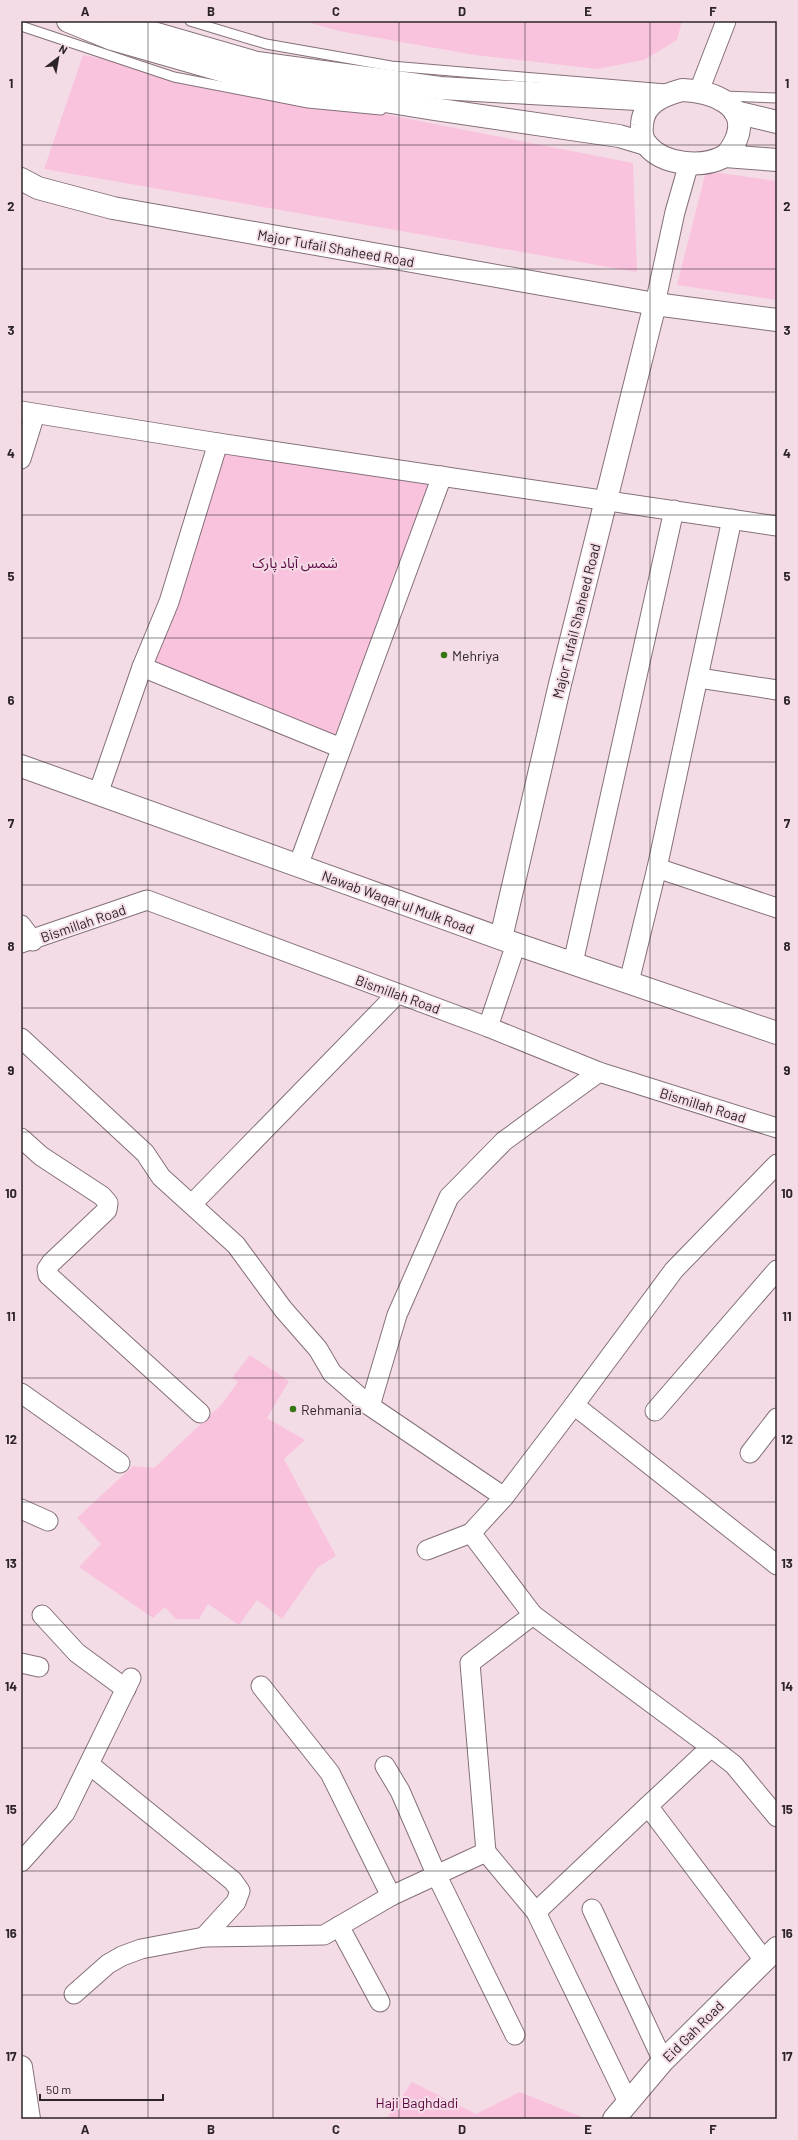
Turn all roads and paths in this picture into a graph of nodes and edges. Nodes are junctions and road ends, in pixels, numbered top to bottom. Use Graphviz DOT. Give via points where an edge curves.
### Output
graph roads {
  1 [pos="68,21"];
  2 [pos="112,21"];
  3 [pos="190,21"];
  4 [pos="726,21"];
  5 [pos="21,26"];
  6 [pos="256,71"];
  7 [pos="699,92"];
  8 [pos="777,98"];
  9 [pos="655,100"];
  10 [pos="434,109"];
  11 [pos="734,112"];
  12 [pos="777,122"];
  13 [pos="646,144"];
  14 [pos="725,156"];
  15 [pos="777,160"];
  16 [pos="689,163"];
  17 [pos="21,179"];
  18 [pos="654,304"];
  19 [pos="777,320"];
  20 [pos="28,412"];
  21 [pos="218,443"];
  22 [pos="21,459"];
  23 [pos="442,476"];
  24 [pos="606,500"];
  25 [pos="674,510"];
  26 [pos="732,519"];
  27 [pos="777,526"];
  28 [pos="142,667"];
  29 [pos="699,678"];
  30 [pos="777,690"];
  31 [pos="341,748"];
  32 [pos="21,766"];
  33 [pos="98,794"];
  34 [pos="298,866"];
  35 [pos="657,868"];
  36 [pos="777,908"];
  37 [pos="21,924"];
  38 [pos="509,941"];
  39 [pos="27,942"];
  40 [pos="573,964"];
  41 [pos="629,982"];
  42 [pos="397,994"];
  43 [pos="488,1027"];
  44 [pos="777,1033"];
  45 [pos="21,1038"];
  46 [pos="599,1072"];
  47 [pos="777,1128"];
  48 [pos="21,1138"];
  49 [pos="777,1164"];
  50 [pos="192,1204"];
  51 [pos="777,1270"];
  52 [pos="21,1393"];
  53 [pos="574,1405"];
  54 [pos="370,1406"];
  55 [pos="655,1411"];
  56 [pos="200,1413"];
  57 [pos="777,1418"];
  58 [pos="750,1453"];
  59 [pos="120,1462"];
  60 [pos="504,1497"];
  61 [pos="21,1509"];
  62 [pos="48,1521"];
  63 [pos="471,1533"];
  64 [pos="426,1550"];
  65 [pos="777,1566"];
  66 [pos="42,1615"];
  67 [pos="533,1615"];
  68 [pos="261,1686"];
  69 [pos="711,1747"];
  70 [pos="90,1765"];
  71 [pos="385,1766"];
  72 [pos="648,1806"];
  73 [pos="777,1817"];
  74 [pos="486,1852"];
  75 [pos="21,1862"];
  76 [pos="437,1876"];
  77 [pos="391,1896"];
  78 [pos="592,1909"];
  79 [pos="536,1912"];
  80 [pos="340,1926"];
  81 [pos="204,1937"];
  82 [pos="770,1954"];
  83 [pos="74,1994"];
  84 [pos="380,2002"];
  85 [pos="515,2035"];
  86 [pos="663,2061"];
  87 [pos="21,2067"];
  88 [pos="628,2102"];
  89 [pos="29,2119"];
  90 [pos="614,2119"];
  1 -- 6 [label="street" via="112,38"];
  2 -- 6 [label="street"];
  3 -- 7 [label="lane" via="266,44 391,66"];
  4 -- 7 [label="street"];
  5 -- 10 [label="lane" via="174,77 308,103 368,110"];
  6 -- 9 [label="street" via="440,88"];
  6 -- 10 [label="street"];
  7 -- 8 [label="lane"];
  7 -- 9 [label="street" via="666,94"];
  7 -- 11 [label="street" via="728,103"];
  9 -- 13 [label="street" via="642,119 641,131"];
  10 -- 13 [label="street" via="619,136"];
  11 -- 12 [label="street"];
  11 -- 14 [label="street" via="739,122 738,135 733,147"];
  13 -- 16 [label="street" via="657,153"];
  14 -- 15 [label="street"];
  14 -- 16 [label="street" via="708,162"];
  16 -- 18 [label="street"];
  17 -- 18 [label="street, Major Tufail Shaheed Road" via="38,188 114,208"];
  18 -- 19 [label="street, Major Tufail Shaheed Road"];
  18 -- 24 [label="street, Major Tufail Shaheed Road"];
  20 -- 21 [label="street"];
  20 -- 22 [label="street"];
  21 -- 23 [label="street"];
  21 -- 28 [label="street" via="169,602"];
  23 -- 24 [label="street"];
  23 -- 31 [label="street"];
  24 -- 25 [label="street"];
  24 -- 38 [label="street, Major Tufail Shaheed Road" via="560,684"];
  25 -- 26 [label="street"];
  25 -- 40 [label="street"];
  26 -- 27 [label="street"];
  26 -- 29 [label="street"];
  28 -- 31 [label="street"];
  28 -- 33 [label="street"];
  29 -- 30 [label="street"];
  29 -- 35 [label="street"];
  31 -- 34 [label="street"];
  32 -- 33 [label="street, Nawab Waqar ul Mulk Road"];
  33 -- 34 [label="street, Nawab Waqar ul Mulk Road"];
  34 -- 38 [label="street, Nawab Waqar ul Mulk Road"];
  35 -- 36 [label="street"];
  35 -- 41 [label="street"];
  37 -- 39 [label="street"];
  38 -- 40 [label="street, Nawab Waqar ul Mulk Road"];
  38 -- 43 [label="street"];
  39 -- 42 [label="street, Bismillah Road" via="147,900"];
  40 -- 41 [label="street, Nawab Waqar ul Mulk Road"];
  41 -- 44 [label="street, Nawab Waqar ul Mulk Road"];
  42 -- 43 [label="street, Bismillah Road"];
  42 -- 50 [label="street"];
  43 -- 46 [label="street, Bismillah Road"];
  45 -- 50 [label="street" via="145,1153 161,1177"];
  46 -- 47 [label="street, Bismillah Road"];
  46 -- 54 [label="street" via="504,1141 449,1197 397,1315"];
  48 -- 56 [label="street" via="41,1156 108,1202 107,1210 51,1263 47,1269 48,1275"];
  49 -- 53 [label="street" via="674,1270"];
  50 -- 54 [label="street" via="236,1245 318,1349 332,1373"];
  51 -- 55 [label="street"];
  52 -- 59 [label="street"];
  53 -- 60 [label="street"];
  53 -- 65 [label="street"];
  54 -- 60 [label="street"];
  57 -- 58 [label="street"];
  60 -- 63 [label="street"];
  61 -- 62 [label="street"];
  63 -- 64 [label="street"];
  63 -- 67 [label="street"];
  66 -- 70 [label="street" via="78,1653 129,1683"];
  67 -- 69 [label="street"];
  67 -- 74 [label="street" via="470,1663"];
  68 -- 77 [label="street" via="330,1772"];
  69 -- 72 [label="street"];
  69 -- 73 [label="street" via="734,1765"];
  70 -- 75 [label="street" via="65,1813"];
  70 -- 81 [label="street" via="233,1881 240,1890 236,1902"];
  71 -- 76 [label="street" via="400,1791"];
  72 -- 79 [label="street"];
  72 -- 82 [label="street"];
  74 -- 76 [label="street"];
  74 -- 79 [label="street"];
  76 -- 77 [label="street"];
  76 -- 85 [label="street"];
  77 -- 80 [label="street"];
  78 -- 86 [label="street"];
  79 -- 88 [label="street"];
  80 -- 81 [label="street" via="324,1935"];
  80 -- 84 [label="street"];
  81 -- 83 [label="street" via="141,1949 122,1956 108,1964"];
  82 -- 86 [label="street, Eid Gah Road"];
  86 -- 88 [label="street, Eid Gah Road"];
  87 -- 89 [label="street"];
  88 -- 90 [label="street, Eid Gah Road"];
}
